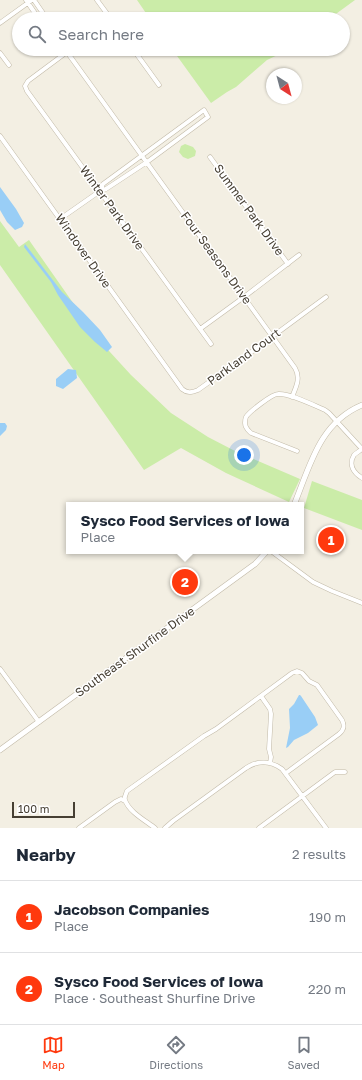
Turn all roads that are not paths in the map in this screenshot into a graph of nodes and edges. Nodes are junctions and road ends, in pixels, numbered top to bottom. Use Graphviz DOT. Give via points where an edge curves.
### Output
graph roads {
  1 [pos="33,0"];
  2 [pos="97,0"];
  3 [pos="27,2"];
  4 [pos="14,12"];
  5 [pos="34,12"];
  6 [pos="42,12"];
  7 [pos="106,12"];
  8 [pos="12,14"];
  9 [pos="0,23"];
  10 [pos="0,52"];
  11 [pos="60,56"];
  12 [pos="72,56"];
  13 [pos="138,56"];
  14 [pos="9,65"];
  15 [pos="159,85"];
  16 [pos="0,136"];
  17 [pos="142,156"];
  18 [pos="210,157"];
  19 [pos="147,162"];
  20 [pos="100,191"];
  21 [pos="60,219"];
  22 [pos="299,255"];
  23 [pos="288,264"];
  24 [pos="244,297"];
  25 [pos="326,297"];
  26 [pos="200,329"];
  27 [pos="272,337"];
  28 [pos="211,344"];
  29 [pos="166,367"];
  30 [pos="292,397"];
  31 [pos="362,405"];
  32 [pos="336,421"];
  33 [pos="362,449"];
  34 [pos="297,451"];
  35 [pos="362,478"];
  36 [pos="295,502"];
  37 [pos="264,554"];
  38 [pos="275,554"];
  39 [pos="362,603"];
  40 [pos="0,669"];
  41 [pos="261,696"];
  42 [pos="38,722"];
  43 [pos="0,750"];
  44 [pos="270,763"];
  45 [pos="345,772"];
  46 [pos="286,773"];
  47 [pos="303,796"];
  48 [pos="125,801"];
  49 [pos="79,828"];
  50 [pos="155,828"];
  51 [pos="165,828"];
  52 [pos="259,828"];
  53 [pos="326,828"];
  1 -- 3 [label="street"];
  1 -- 6 [label="street"];
  2 -- 7 [label="street"];
  3 -- 4 [label="street"];
  3 -- 5 [label="street"];
  8 -- 9 [label="street"];
  10 -- 14 [label="street"];
  11 -- 20 [label="street, Winter Park Drive" via="25,86"];
  12 -- 17 [label="street, Four Seasons Drive"];
  13 -- 15 [label="street"];
  16 -- 21 [label="street, Windover Drive"];
  17 -- 19 [label="street, Four Seasons Drive"];
  17 -- 19 [label="street" via="204,110 208,117"];
  17 -- 20 [label="street" via="103,184"];
  18 -- 23 [label="street, Summer Park Drive"];
  19 -- 20 [label="street"];
  19 -- 24 [label="street, Four Seasons Drive"];
  20 -- 21 [label="street"];
  20 -- 26 [label="street, Winter Park Drive"];
  21 -- 29 [label="street, Windover Drive"];
  22 -- 23 [label="street"];
  23 -- 24 [label="street"];
  24 -- 26 [label="street"];
  24 -- 27 [label="street, Four Seasons Drive"];
  25 -- 27 [label="street, Parkland Court"];
  26 -- 28 [label="street, Winter Park Drive"];
  27 -- 29 [label="street, Parkland Court" via="194,392 189,393 182,389"];
  27 -- 30 [label="street, Four Seasons Drive" via="297,371 298,381"];
  30 -- 32 [label="street" via="325,410"];
  30 -- 34 [label="street" via="277,394 271,396 245,418 245,424 251,433"];
  31 -- 32 [label="street"];
  32 -- 33 [label="street"];
  32 -- 36 [label="street" via="316,450"];
  33 -- 35 [label="street" via="354,456 352,469"];
  37 -- 42 [label="street, Southeast Shurfine Drive" via="255,564"];
  38 -- 39 [label="street" via="313,582"];
  40 -- 42 [label="street"];
  41 -- 44 [label="street" via="271,714"];
  41 -- 46 [label="street" via="292,673 299,671 317,685 344,723 339,734"];
  41 -- 48 [label="street" via="127,792"];
  42 -- 43 [label="street, Southeast Shurfine Drive"];
  44 -- 46 [label="street"];
  44 -- 51 [label="street" via="250,765"];
  45 -- 47 [label="street" via="335,772"];
  46 -- 47 [label="street"];
  47 -- 52 [label="street"];
  47 -- 53 [label="street"];
  48 -- 49 [label="street" via="121,799 115,802"];
  48 -- 50 [label="street" via="134,813"];
}
